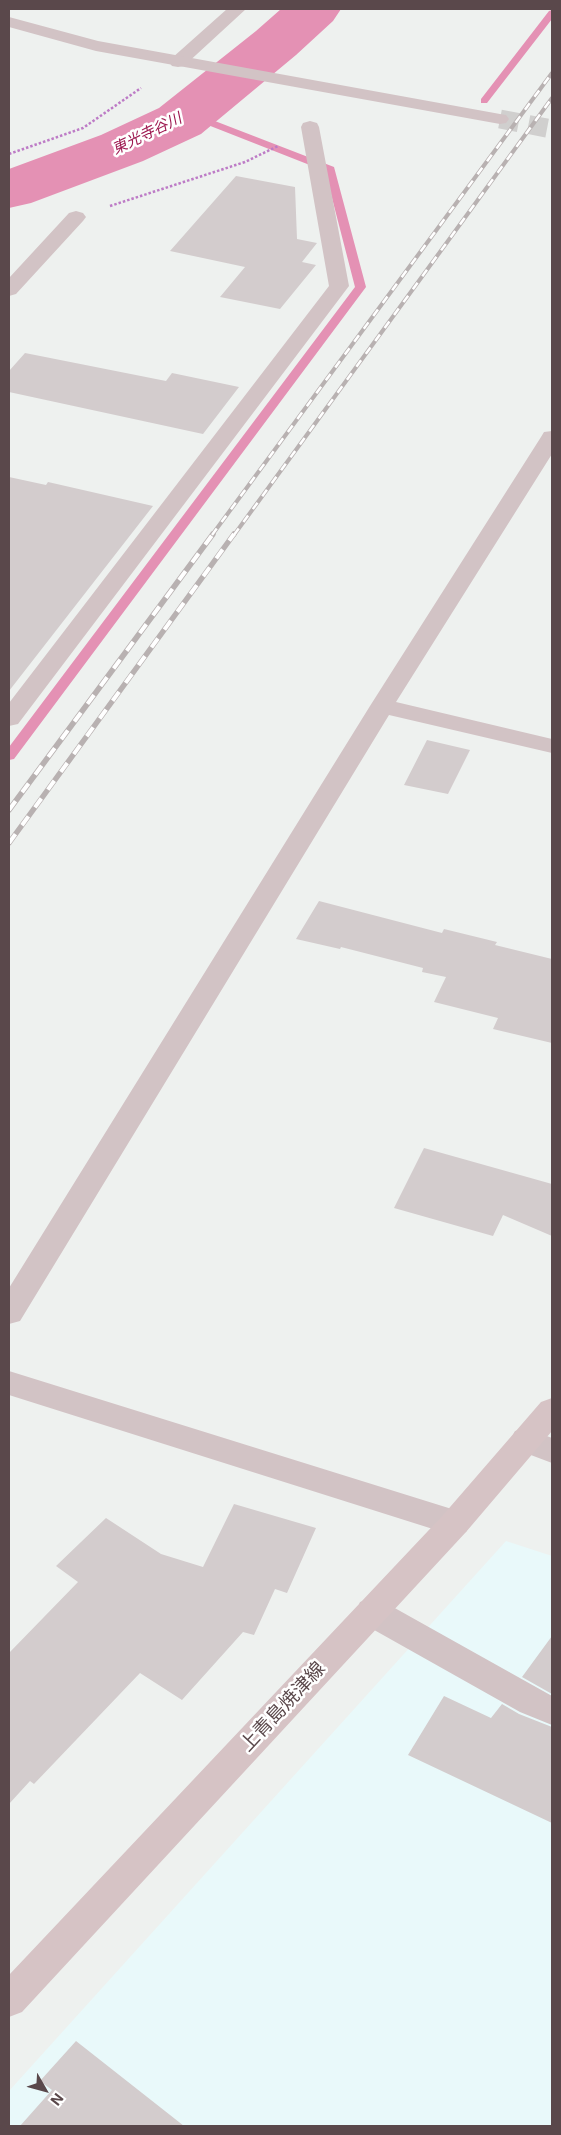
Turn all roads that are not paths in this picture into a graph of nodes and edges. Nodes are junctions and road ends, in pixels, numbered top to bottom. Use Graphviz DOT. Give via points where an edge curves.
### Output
graph roads {
  1 [pos="237,9"];
  2 [pos="9,22"];
  3 [pos="186,64"];
  4 [pos="500,119"];
  5 [pos="310,127"];
  6 [pos="76,217"];
  7 [pos="9,290"];
  8 [pos="552,437"];
  9 [pos="382,706"];
  10 [pos="9,719"];
  11 [pos="552,746"];
  12 [pos="9,1313"];
  13 [pos="9,1383"];
  14 [pos="552,1410"];
  15 [pos="539,1446"];
  16 [pos="455,1523"];
  17 [pos="372,1612"];
  18 [pos="552,1711"];
  19 [pos="9,2000"];
  1 -- 3 [label="street"];
  2 -- 3 [label="street" via="96,46"];
  3 -- 4 [label="street" via="309,83"];
  5 -- 10 [label="street" via="339,286"];
  6 -- 7 [label="street"];
  8 -- 9 [label="street"];
  9 -- 11 [label="street"];
  9 -- 12 [label="street"];
  13 -- 16 [label="street"];
  14 -- 15 [label="main road, 上青島焼津線"];
  15 -- 16 [label="main road, 上青島焼津線"];
  16 -- 17 [label="main road, 上青島焼津線"];
  17 -- 18 [label="street"];
  17 -- 19 [label="main road, 上青島焼津線"];
}
